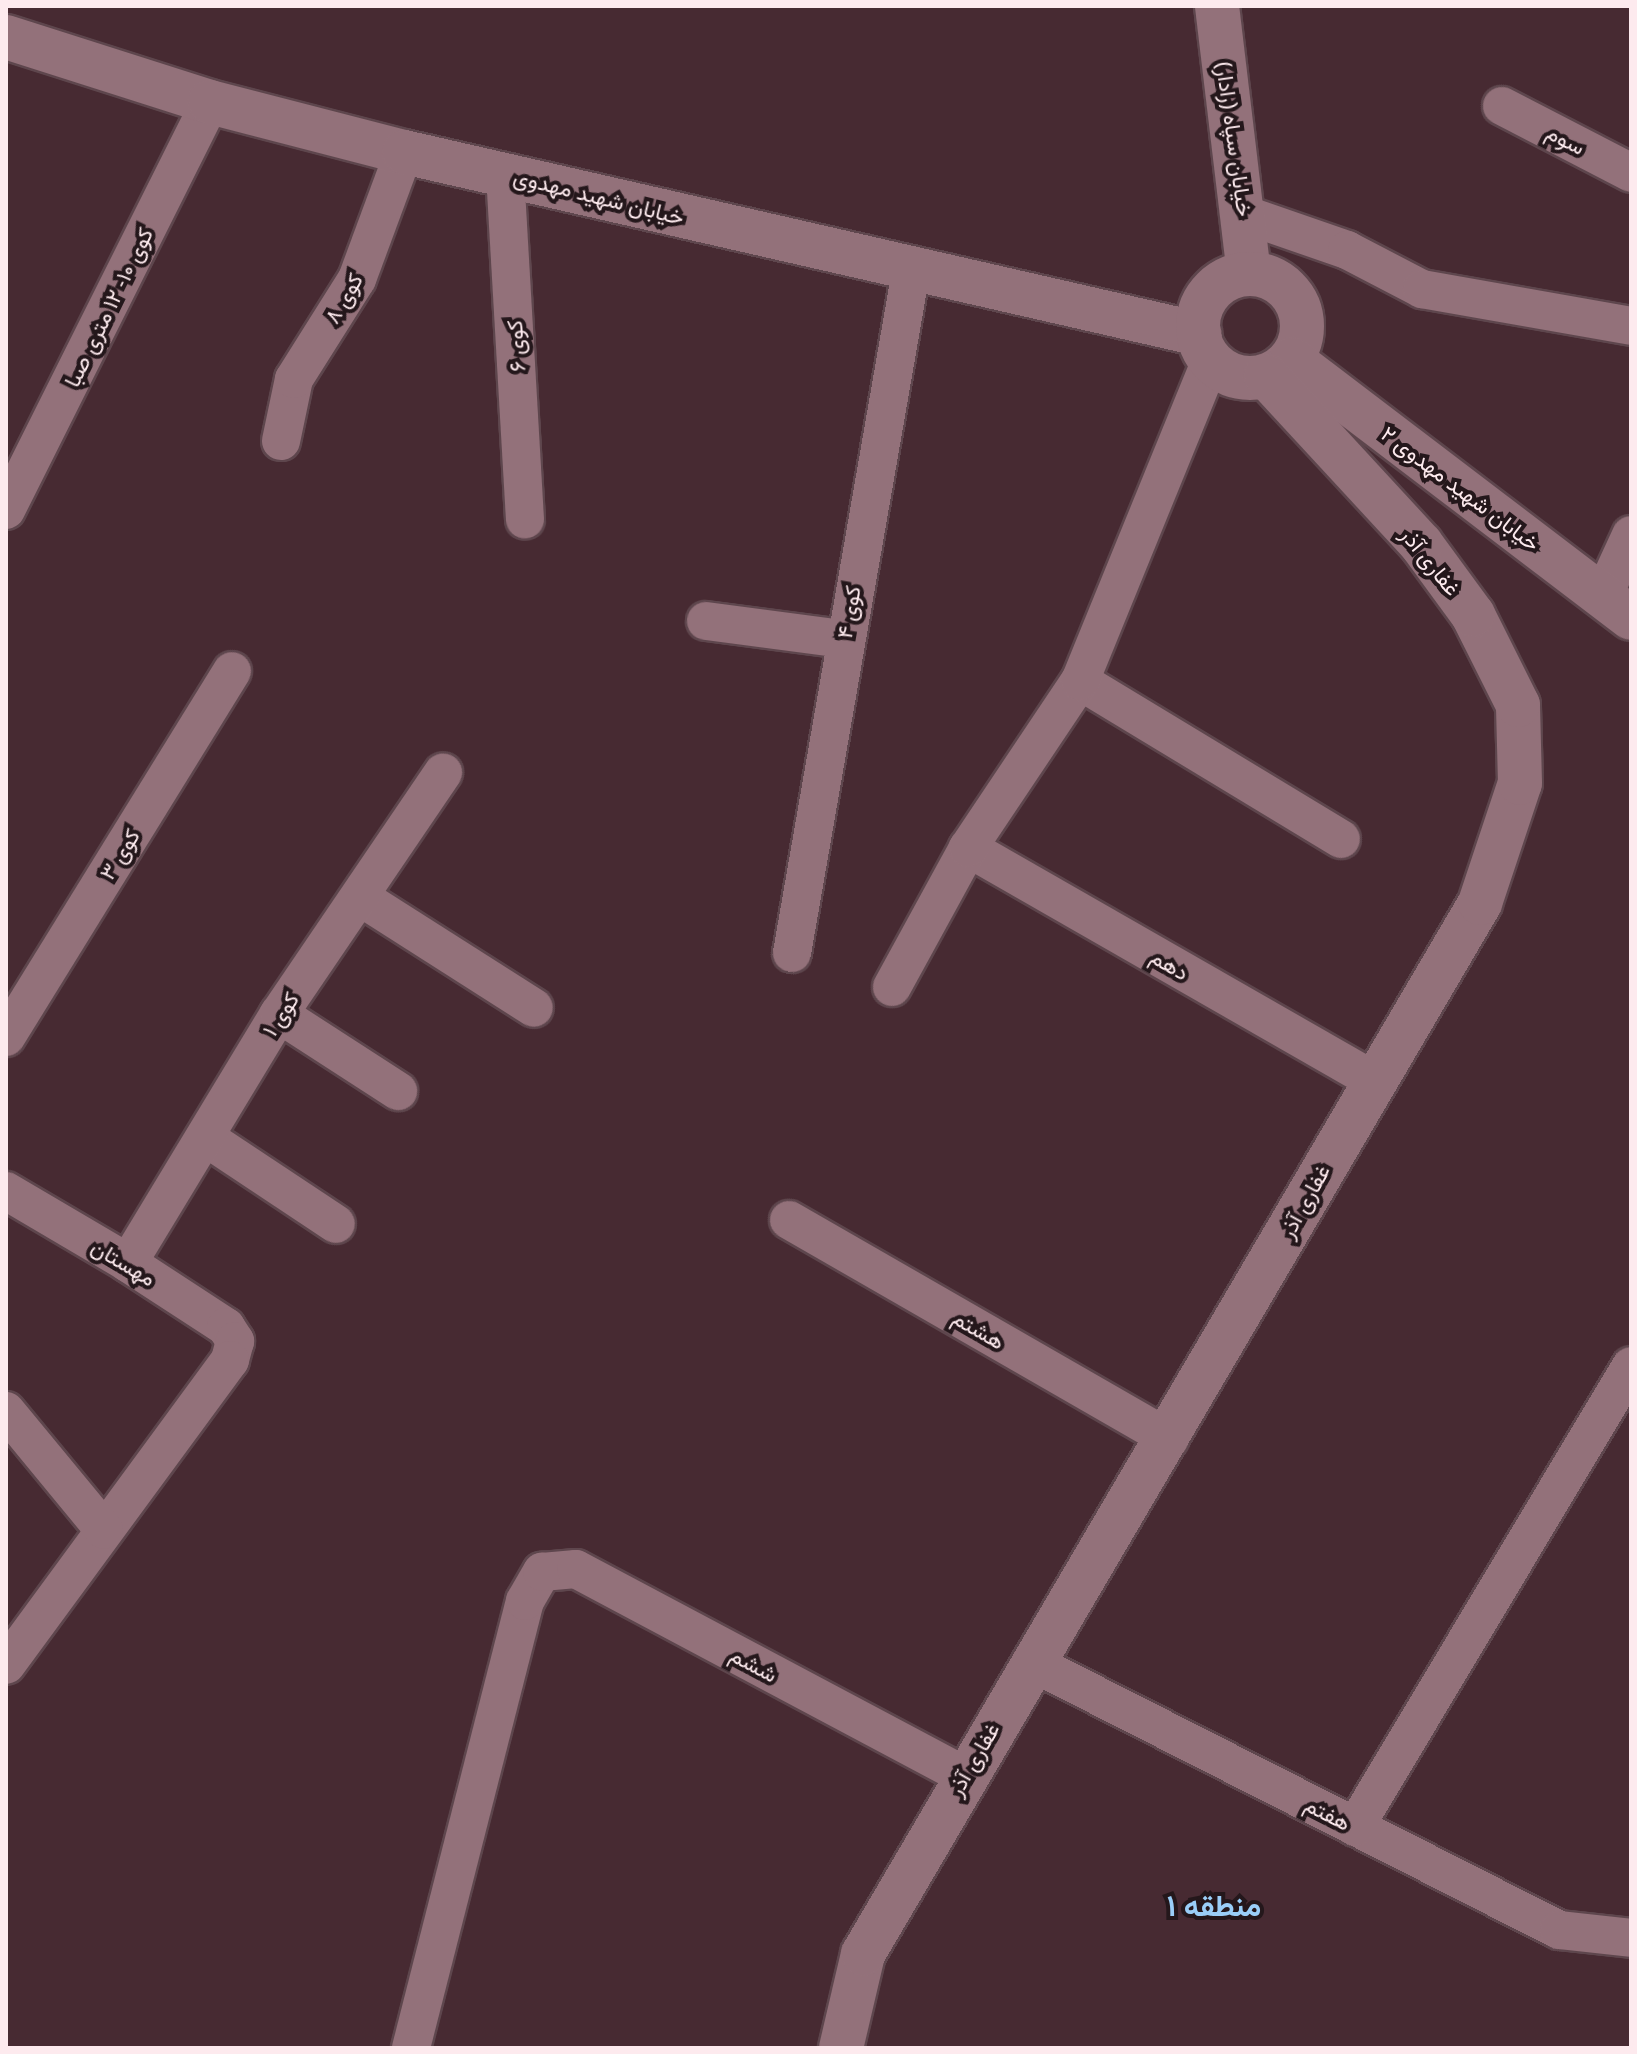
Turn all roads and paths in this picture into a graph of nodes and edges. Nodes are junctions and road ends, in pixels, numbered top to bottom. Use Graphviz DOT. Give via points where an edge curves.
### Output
graph roads {
  1 [pos="1217,6"];
  2 [pos="6,37"];
  3 [pos="210,102"];
  4 [pos="1502,106"];
  5 [pos="404,152"];
  6 [pos="505,173"];
  7 [pos="1631,173"];
  8 [pos="1246,215"];
  9 [pos="911,271"];
  10 [pos="1249,273"];
  11 [pos="1631,326"];
  12 [pos="1205,347"];
  13 [pos="1278,368"];
  14 [pos="281,441"];
  15 [pos="16,468"];
  16 [pos="6,510"];
  17 [pos="525,519"];
  18 [pos="1631,535"];
  19 [pos="1617,607"];
  20 [pos="706,621"];
  21 [pos="843,639"];
  22 [pos="232,671"];
  23 [pos="1080,681"];
  24 [pos="443,773"];
  25 [pos="1341,839"];
  26 [pos="968,848"];
  27 [pos="360,897"];
  28 [pos="792,953"];
  29 [pos="892,987"];
  30 [pos="534,1008"];
  31 [pos="279,1014"];
  32 [pos="6,1037"];
  33 [pos="1372,1079"];
  34 [pos="398,1091"];
  35 [pos="205,1137"];
  36 [pos="6,1191"];
  37 [pos="789,1220"];
  38 [pos="336,1224"];
  39 [pos="128,1263"];
  40 [pos="1631,1366"];
  41 [pos="6,1411"];
  42 [pos="1170,1439"];
  43 [pos="104,1530"];
  44 [pos="1031,1662"];
  45 [pos="6,1665"];
  46 [pos="963,1775"];
  47 [pos="1355,1827"];
  48 [pos="1631,1938"];
  49 [pos="411,2048"];
  50 [pos="841,2048"];
  1 -- 8 [label="street, خیابان سپاه (رادار)"];
  2 -- 3 [label="street, خیابان شهید مهدوی"];
  3 -- 5 [label="street, خیابان شهید مهدوی"];
  3 -- 15 [label="street, کوی ۱۰- ۱۲ متری صبا"];
  4 -- 7 [label="street, سوم"];
  5 -- 6 [label="street, خیابان شهید مهدوی"];
  5 -- 14 [label="street, کوی ۸" via="357,279 294,379"];
  6 -- 9 [label="street, خیابان شهید مهدوی"];
  6 -- 17 [label="street, کوی ۶"];
  8 -- 10 [label="street, خیابان سپاه (رادار)"];
  8 -- 11 [label="street" via="1347,250 1422,289"];
  9 -- 12 [label="street, خیابان شهید مهدوی"];
  9 -- 21 [label="street, کوی ۴"];
  10 -- 12 [label="street" via="1216,285 1198,316"];
  10 -- 13 [label="street" via="1281,283 1297,303 1303,328"];
  12 -- 13 [label="street" via="1236,376"];
  12 -- 23 [label="street"];
  13 -- 19 [label="street, خیابان شهید مهدوی ۲"];
  13 -- 33 [label="street, غفاری آذر" via="1473,615 1518,705 1520,783 1480,903"];
  15 -- 16 [label="street, کوی ۱۰- ۱۲ متری صبا"];
  18 -- 19 [label="street"];
  20 -- 21 [label="street"];
  21 -- 28 [label="street, کوی ۴"];
  22 -- 32 [label="street, کوی ۳"];
  23 -- 25 [label="street"];
  23 -- 26 [label="street"];
  24 -- 27 [label="street, کوی ۱"];
  26 -- 29 [label="street"];
  26 -- 33 [label="street, دهم"];
  27 -- 30 [label="street"];
  27 -- 31 [label="street, کوی ۱"];
  31 -- 34 [label="street"];
  31 -- 35 [label="street, کوی ۱"];
  33 -- 42 [label="street, غفاری آذر"];
  35 -- 38 [label="street"];
  35 -- 39 [label="street, کوی ۱"];
  36 -- 39 [label="street, مهستان"];
  37 -- 42 [label="street, هشتم"];
  39 -- 43 [label="street, مهستان" via="226,1327 235,1341 230,1360"];
  40 -- 47 [label="street"];
  41 -- 43 [label="street"];
  42 -- 44 [label="street, غفاری آذر"];
  43 -- 45 [label="street"];
  44 -- 46 [label="street, غفاری آذر"];
  44 -- 47 [label="street, هفتم"];
  46 -- 49 [label="street, ششم" via="576,1569 542,1572 525,1601"];
  46 -- 50 [label="street, غفاری آذر" via="863,1954"];
  47 -- 48 [label="street, هفتم" via="1559,1930"];
}
